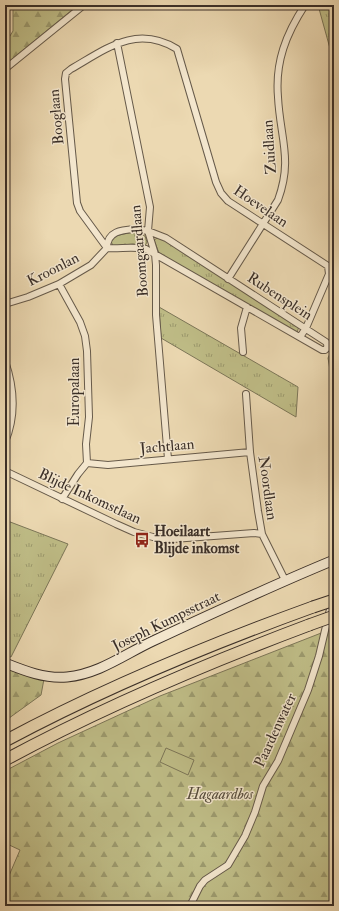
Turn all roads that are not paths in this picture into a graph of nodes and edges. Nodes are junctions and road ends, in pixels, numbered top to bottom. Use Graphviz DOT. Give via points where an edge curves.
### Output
graph roads {
  1 [pos="84,5"];
  2 [pos="305,5"];
  3 [pos="117,43"];
  4 [pos="177,49"];
  5 [pos="5,69"];
  6 [pos="264,224"];
  7 [pos="148,231"];
  8 [pos="107,248"];
  9 [pos="155,254"];
  10 [pos="228,279"];
  11 [pos="59,284"];
  12 [pos="5,304"];
  13 [pos="246,307"];
  14 [pos="306,328"];
  15 [pos="300,337"];
  16 [pos="243,352"];
  17 [pos="5,360"];
  18 [pos="246,394"];
  19 [pos="5,442"];
  20 [pos="250,452"];
  21 [pos="168,459"];
  22 [pos="87,463"];
  23 [pos="5,471"];
  24 [pos="62,499"];
  25 [pos="262,534"];
  26 [pos="334,560"];
  27 [pos="285,580"];
  28 [pos="334,592"];
  29 [pos="334,600"];
  30 [pos="334,616"];
  31 [pos="5,663"];
  32 [pos="5,741"];
  33 [pos="5,760"];
  34 [pos="190,906"];
  1 -- 5 [label="street"];
  2 -- 6 [label="street, Zuidlaan" via="291,27 279,63 277,89 285,146 285,174 278,200"];
  3 -- 4 [label="street, Booglaan" via="126,40 151,40"];
  3 -- 7 [label="street, Boomgaardlaan" via="150,207"];
  3 -- 8 [label="street, Booglaan" via="71,69 66,73 65,79 77,203"];
  4 -- 6 [label="street, Hoevelaan" via="221,193 228,201"];
  6 -- 10 [label="street, Zuidlaan"];
  6 -- 14 [label="street, Hoevelaan" via="328,266 329,274"];
  7 -- 8 [label="street, Rubensplein" via="128,229 115,233 107,241"];
  7 -- 9 [label="street, Boomgaardlaan"];
  7 -- 10 [label="street, Rubensplein" via="166,238"];
  8 -- 9 [label="street, Rubensplein" via="139,248"];
  8 -- 11 [label="street, Kroonlan" via="91,264"];
  9 -- 13 [label="street, Rubensplein"];
  9 -- 21 [label="street, Boomgaardlaan" via="156,315"];
  10 -- 14 [label="street, Rubensplein"];
  11 -- 12 [label="street, Kroonlan"];
  11 -- 22 [label="street, Europalaan" via="85,336 89,398"];
  13 -- 15 [label="street, Rubensplein"];
  13 -- 16 [label="street" via="241,328"];
  14 -- 15 [label="street, Hoevelaan"];
  14 -- 15 [label="street, Rubensplein" via="326,342 327,348 322,350"];
  17 -- 19 [label="street" via="12,387 13,404"];
  18 -- 20 [label="street, Noordlaan"];
  20 -- 21 [label="street, Jachtlaan"];
  20 -- 25 [label="street, Noordlaan"];
  21 -- 22 [label="street, Jachtlaan" via="108,465"];
  22 -- 24 [label="street"];
  23 -- 24 [label="street, Blijde Inkomstlaan"];
  24 -- 25 [label="street, Blijde Inkomstlaan" via="128,530 153,537 173,539"];
  25 -- 27 [label="street, Noordlaan"];
  26 -- 27 [label="street, Joseph Kumpsstraat"];
  27 -- 31 [label="street, Joseph Kumpsstraat" via="83,674 49,676"];
  28 -- 34 [label="street, Paardenwater" via="314,674 278,761 263,786 245,836 228,865 204,880"];
  29 -- 32 [label="highway, bridge" via="259,626 186,656 106,691"];
  30 -- 33 [label="highway, bridge" via="192,671 113,706"];
}
